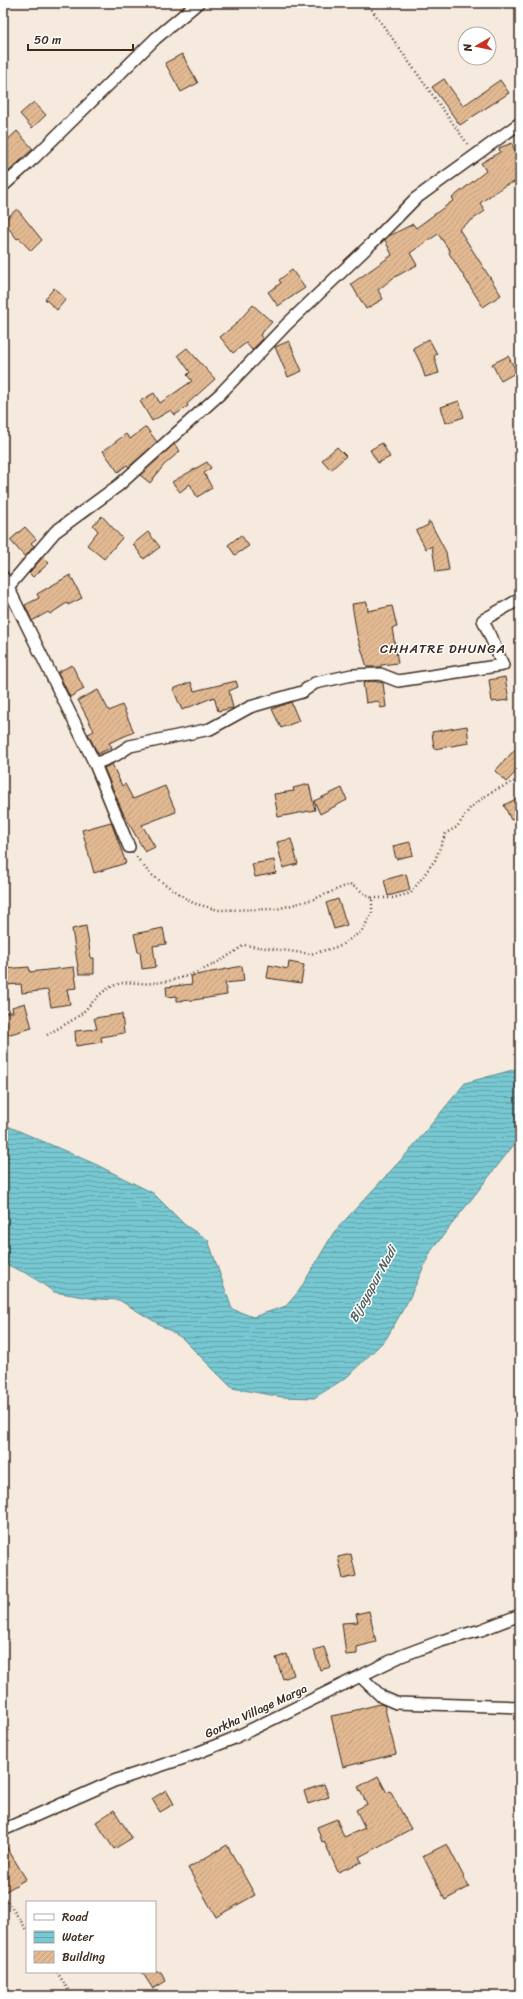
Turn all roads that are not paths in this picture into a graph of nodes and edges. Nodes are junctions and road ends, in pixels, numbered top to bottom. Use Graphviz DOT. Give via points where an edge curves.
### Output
graph roads {
  1 [pos="198,3"];
  2 [pos="520,123"];
  3 [pos="3,186"];
  4 [pos="3,577"];
  5 [pos="8,587"];
  6 [pos="520,599"];
  7 [pos="95,764"];
  8 [pos="129,847"];
  9 [pos="520,1615"];
  10 [pos="360,1676"];
  11 [pos="520,1708"];
  12 [pos="3,1830"];
  1 -- 3 [label="street" via="156,38"];
  2 -- 5 [label="street" via="415,199 287,324 220,394 119,485 55,532"];
  4 -- 5 [label="street"];
  5 -- 7 [label="street"];
  6 -- 7 [label="street" via="483,620 503,665 398,681 380,674 352,675 315,683 302,692 250,707 210,730 130,746 116,756"];
  7 -- 8 [label="street"];
  9 -- 10 [label="street, Gorkha Village Marga" via="481,1630 441,1641"];
  10 -- 11 [label="street" via="382,1697 396,1703"];
  10 -- 12 [label="street, Gorkha Village Marga" via="232,1739 114,1781"];
}
